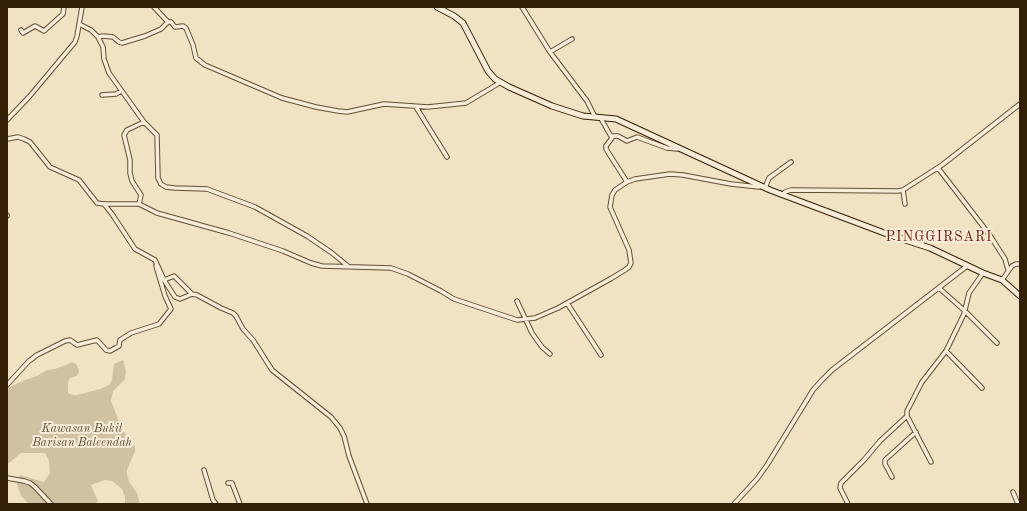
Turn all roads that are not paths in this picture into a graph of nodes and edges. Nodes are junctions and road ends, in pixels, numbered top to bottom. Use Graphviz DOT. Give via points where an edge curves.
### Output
graph roads {
  1 [pos="64,7"];
  2 [pos="82,7"];
  3 [pos="154,7"];
  4 [pos="437,7"];
  5 [pos="522,7"];
  6 [pos="168,22"];
  7 [pos="79,24"];
  8 [pos="21,30"];
  9 [pos="98,37"];
  10 [pos="572,39"];
  11 [pos="550,52"];
  12 [pos="501,82"];
  13 [pos="121,91"];
  14 [pos="102,95"];
  15 [pos="1020,104"];
  16 [pos="416,107"];
  17 [pos="598,117"];
  18 [pos="7,120"];
  19 [pos="144,122"];
  20 [pos="611,136"];
  21 [pos="7,138"];
  22 [pos="680,149"];
  23 [pos="447,157"];
  24 [pos="791,162"];
  25 [pos="938,168"];
  26 [pos="627,182"];
  27 [pos="764,188"];
  28 [pos="902,190"];
  29 [pos="782,195"];
  30 [pos="104,204"];
  31 [pos="139,204"];
  32 [pos="905,204"];
  33 [pos="154,259"];
  34 [pos="1020,264"];
  35 [pos="967,266"];
  36 [pos="350,267"];
  37 [pos="1008,270"];
  38 [pos="983,273"];
  39 [pos="164,280"];
  40 [pos="1002,280"];
  41 [pos="939,288"];
  42 [pos="192,294"];
  43 [pos="1020,296"];
  44 [pos="518,301"];
  45 [pos="568,303"];
  46 [pos="965,311"];
  47 [pos="527,320"];
  48 [pos="997,343"];
  49 [pos="946,351"];
  50 [pos="550,354"];
  51 [pos="601,355"];
  52 [pos="7,385"];
  53 [pos="982,388"];
  54 [pos="907,416"];
  55 [pos="916,432"];
  56 [pos="932,462"];
  57 [pos="204,470"];
  58 [pos="892,477"];
  59 [pos="7,478"];
  60 [pos="228,482"];
  61 [pos="1013,492"];
  62 [pos="51,504"];
  63 [pos="216,504"];
  64 [pos="240,504"];
  65 [pos="367,504"];
  66 [pos="734,504"];
  67 [pos="848,504"];
  68 [pos="1018,504"];
  1 -- 8 [label="street" via="63,14 44,31 35,26 23,33"];
  2 -- 7 [label="street"];
  3 -- 6 [label="street"];
  4 -- 12 [label="street" via="463,23 483,63"];
  5 -- 11 [label="street"];
  6 -- 9 [label="street" via="161,29 122,43 113,37"];
  6 -- 16 [label="street" via="175,27 186,28 196,58 205,65 282,98 347,112 384,104"];
  7 -- 9 [label="street"];
  7 -- 18 [label="street" via="74,42"];
  9 -- 13 [label="street" via="103,47 107,70"];
  10 -- 11 [label="street"];
  11 -- 17 [label="street"];
  12 -- 16 [label="street" via="466,103"];
  12 -- 17 [label="street" via="552,106 583,116"];
  13 -- 14 [label="street"];
  13 -- 19 [label="street"];
  15 -- 25 [label="street"];
  16 -- 23 [label="street"];
  17 -- 20 [label="street"];
  17 -- 22 [label="street" via="616,118"];
  19 -- 31 [label="street" via="124,133 132,181 141,195"];
  19 -- 36 [label="street" via="157,135 158,178 162,185 182,189 207,189 255,207 307,236"];
  20 -- 22 [label="street" via="618,136 626,141 637,137 667,148"];
  20 -- 26 [label="street" via="612,139 606,145 606,149"];
  21 -- 30 [label="street" via="18,137 30,142 50,167 76,178 97,203"];
  22 -- 27 [label="street"];
  24 -- 27 [label="street" via="769,178"];
  25 -- 28 [label="street"];
  25 -- 37 [label="street" via="989,234 1005,259"];
  26 -- 27 [label="street" via="670,174"];
  26 -- 45 [label="street" via="615,190 610,207 626,243 631,263 625,270"];
  27 -- 29 [label="street"];
  28 -- 29 [label="street" via="791,190"];
  28 -- 32 [label="street"];
  29 -- 35 [label="street" via="930,248"];
  30 -- 31 [label="street"];
  30 -- 33 [label="street" via="135,249"];
  31 -- 36 [label="street" via="157,213 229,233 311,263 328,267"];
  33 -- 39 [label="street"];
  33 -- 52 [label="street" via="171,309 159,324 131,333 121,339 119,346 110,351 97,340 77,345 70,340 64,341 29,361"];
  34 -- 37 [label="street"];
  35 -- 38 [label="street"];
  35 -- 41 [label="street"];
  36 -- 47 [label="street" via="391,268 466,304 509,318"];
  37 -- 40 [label="street"];
  38 -- 40 [label="street"];
  38 -- 46 [label="street" via="969,293"];
  39 -- 42 [label="street" via="174,276"];
  39 -- 42 [label="street" via="176,298"];
  40 -- 43 [label="street"];
  41 -- 46 [label="street"];
  41 -- 66 [label="street" via="822,380 813,390 767,465"];
  42 -- 65 [label="street" via="233,313 272,370 331,417 344,436"];
  44 -- 47 [label="street"];
  45 -- 47 [label="street"];
  45 -- 51 [label="street"];
  46 -- 48 [label="street"];
  46 -- 49 [label="street"];
  47 -- 50 [label="street" via="532,333"];
  49 -- 53 [label="street"];
  49 -- 54 [label="street" via="922,382 907,411"];
  54 -- 55 [label="street"];
  54 -- 67 [label="street" via="841,483 840,488"];
  55 -- 56 [label="street"];
  55 -- 58 [label="street" via="885,460"];
  57 -- 63 [label="street"];
  59 -- 62 [label="street" via="30,483"];
  60 -- 64 [label="street" via="234,486"];
  61 -- 68 [label="street"];
}
